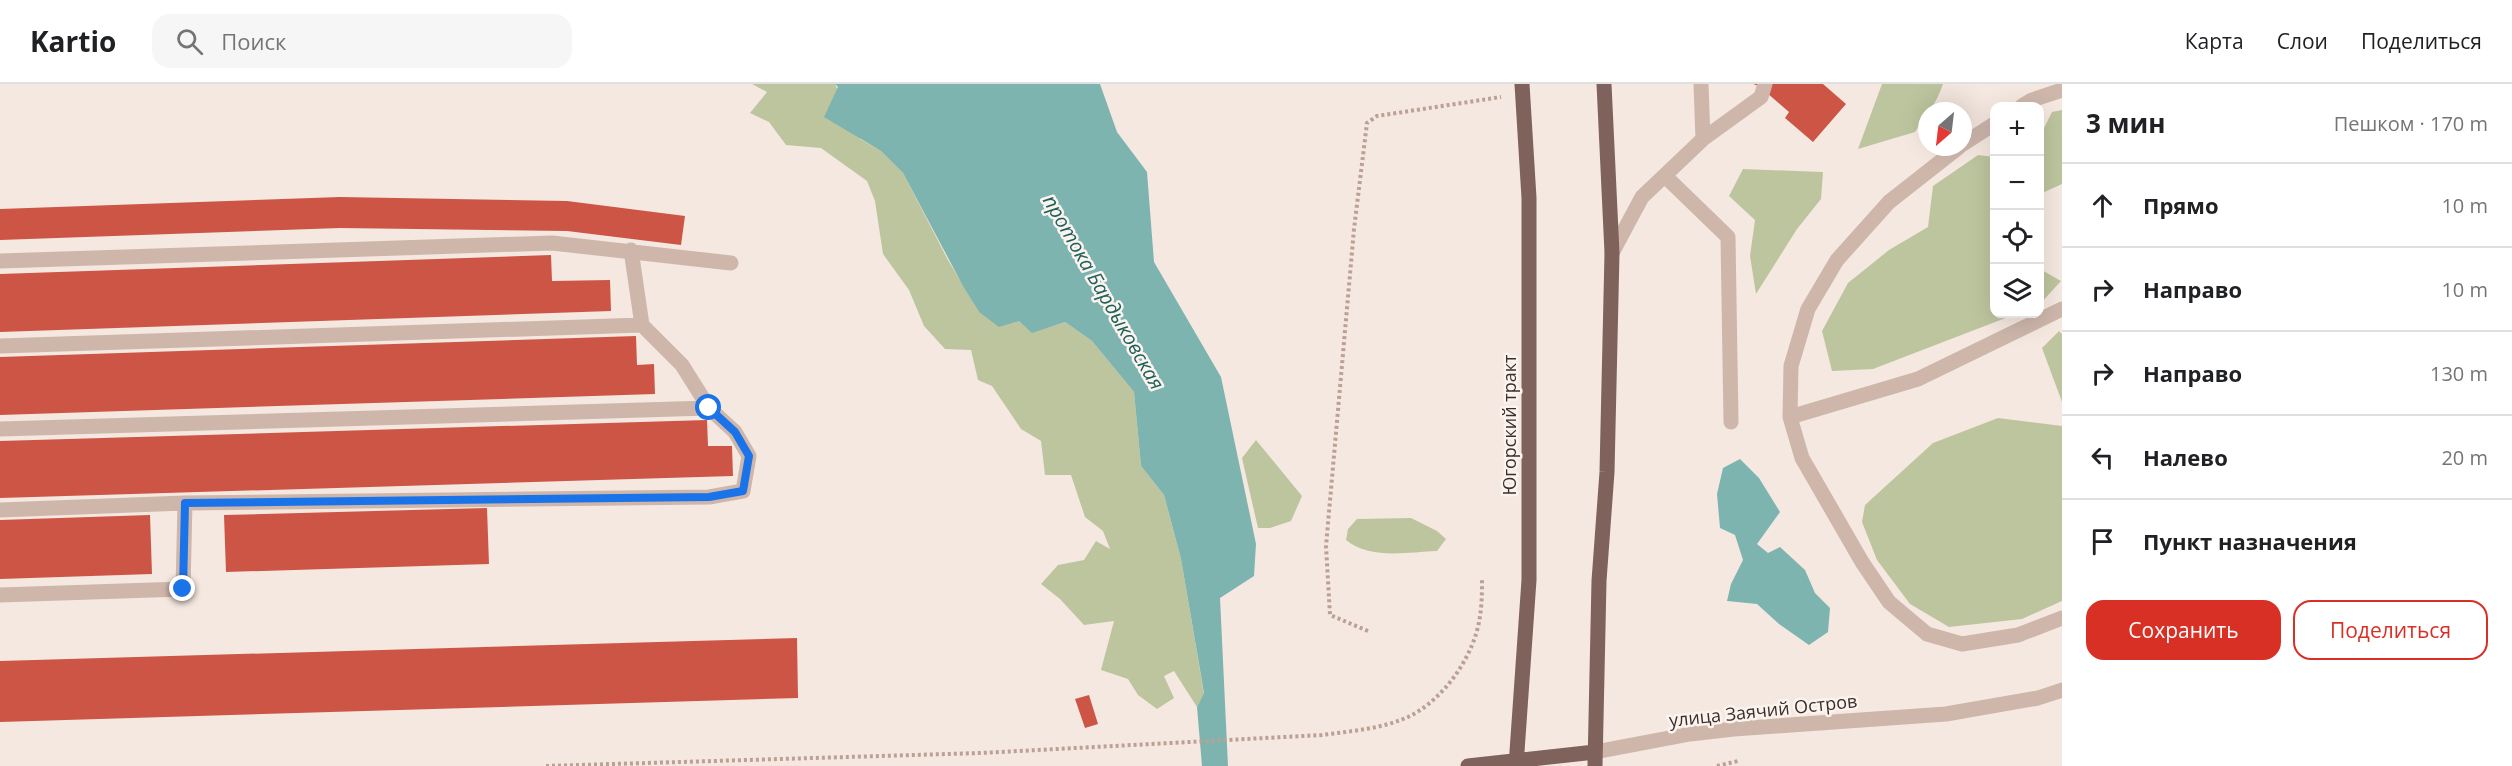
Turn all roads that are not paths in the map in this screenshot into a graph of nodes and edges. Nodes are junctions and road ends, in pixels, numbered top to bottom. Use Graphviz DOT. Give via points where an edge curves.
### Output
graph roads {
  1 [pos="1604,84"];
  2 [pos="1701,84"];
  3 [pos="1765,84"];
  4 [pos="1522,89"];
  5 [pos="2062,90"];
  6 [pos="2029,102"];
  7 [pos="1990,127"];
  8 [pos="1972,138"];
  9 [pos="1703,139"];
  10 [pos="1948,156"];
  11 [pos="1665,176"];
  12 [pos="630,250"];
  13 [pos="1612,253"];
  14 [pos="0,261"];
  15 [pos="731,263"];
  16 [pos="2061,312"];
  17 [pos="642,325"];
  18 [pos="0,346"];
  19 [pos="709,408"];
  20 [pos="1790,417"];
  21 [pos="1731,422"];
  22 [pos="0,429"];
  23 [pos="185,503"];
  24 [pos="0,510"];
  25 [pos="0,596"];
  26 [pos="2062,618"];
  27 [pos="2062,690"];
  28 [pos="1595,759"];
  29 [pos="1516,763"];
  30 [pos="1468,766"];
  1 -- 13 [label="main road"];
  2 -- 9 [label="street"];
  3 -- 9 [label="street" via="1761,97"];
  4 -- 29 [label="main road, Югорский тракт" via="1529,198 1528,579"];
  5 -- 6 [label="street"];
  7 -- 8 [label="street"];
  9 -- 11 [label="street"];
  10 -- 20 [label="street" via="1889,202 1837,260 1808,309 1791,366"];
  11 -- 13 [label="street" via="1642,197"];
  11 -- 21 [label="street" via="1728,237"];
  12 -- 14 [label="street" via="552,243"];
  12 -- 15 [label="street"];
  12 -- 17 [label="street"];
  13 -- 28 [label="main road"];
  16 -- 20 [label="street" via="1918,379"];
  17 -- 18 [label="street"];
  17 -- 19 [label="street" via="682,364"];
  19 -- 22 [label="street"];
  19 -- 23 [label="street" via="735,432 749,456 743,491 709,497"];
  20 -- 26 [label="street" via="1802,458 1862,562 1889,602 1927,634 1962,644 2018,635"];
  23 -- 24 [label="street"];
  23 -- 25 [label="street" via="183,589"];
  27 -- 28 [label="street, улица Заячий Остров" via="1946,714 1690,734"];
  28 -- 29 [label="main road, улица Заячий Остров"];
  29 -- 30 [label="main road, улица Заячий Остров"];
}
